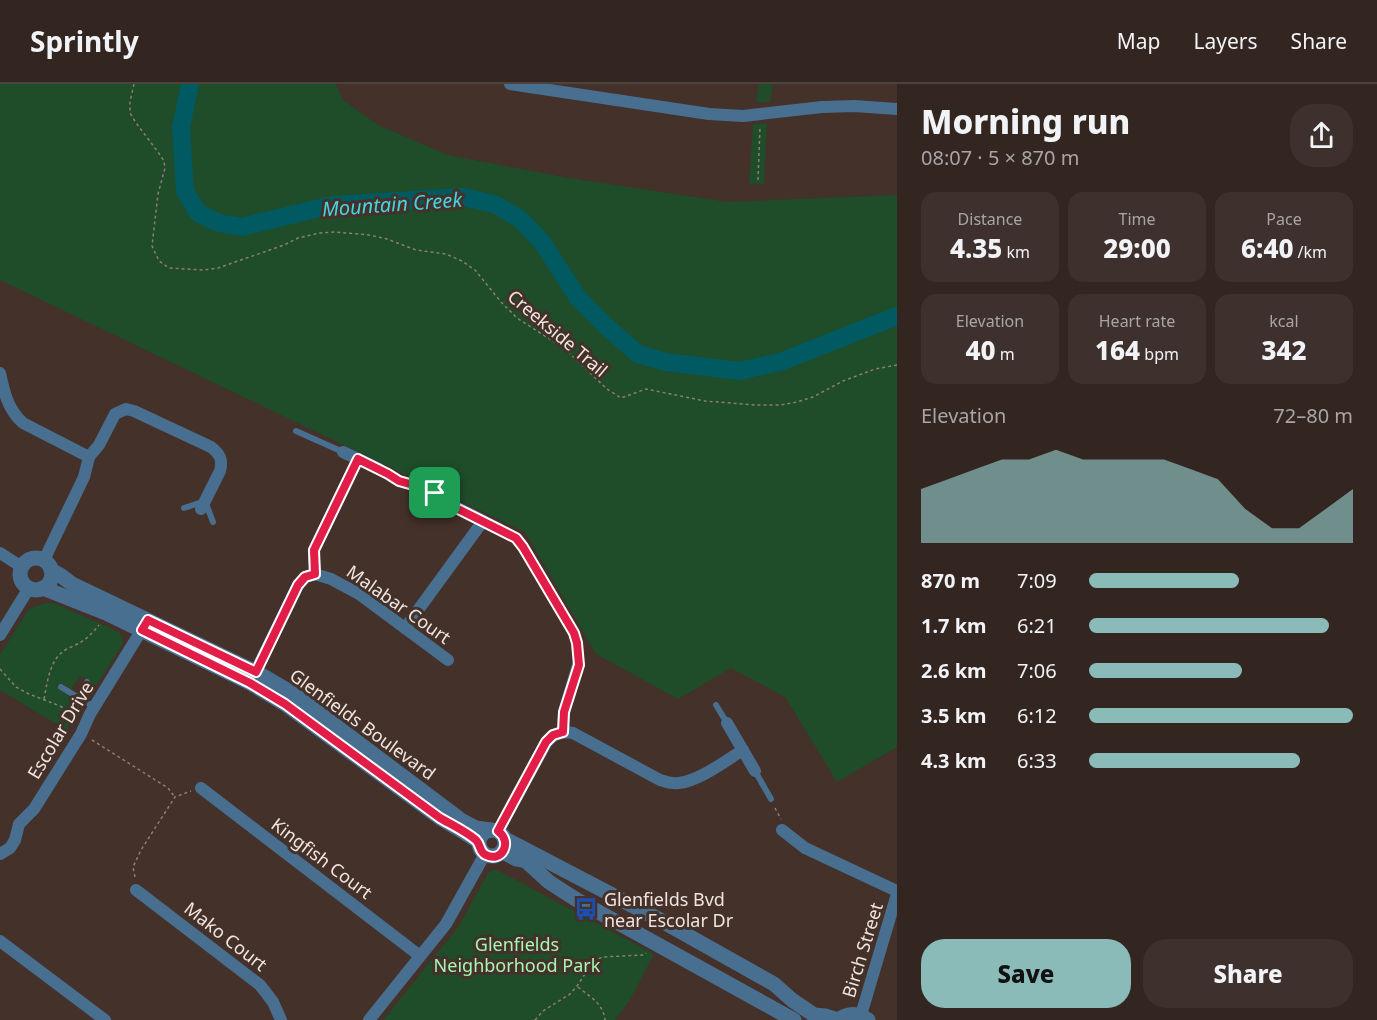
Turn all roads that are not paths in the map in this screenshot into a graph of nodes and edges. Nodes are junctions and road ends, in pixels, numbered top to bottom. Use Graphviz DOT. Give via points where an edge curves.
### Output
graph roads {
  1 [pos="510,84"];
  2 [pos="897,109"];
  3 [pos="0,373"];
  4 [pos="296,431"];
  5 [pos="343,452"];
  6 [pos="88,457"];
  7 [pos="358,459"];
  8 [pos="379,469"];
  9 [pos="403,482"];
  10 [pos="203,505"];
  11 [pos="184,508"];
  12 [pos="460,509"];
  13 [pos="213,522"];
  14 [pos="483,522"];
  15 [pos="499,529"];
  16 [pos="0,553"];
  17 [pos="47,565"];
  18 [pos="22,567"];
  19 [pos="315,574"];
  20 [pos="36,588"];
  21 [pos="145,625"];
  22 [pos="405,628"];
  23 [pos="0,635"];
  24 [pos="448,660"];
  25 [pos="579,665"];
  26 [pos="253,677"];
  27 [pos="87,682"];
  28 [pos="61,687"];
  29 [pos="78,697"];
  30 [pos="716,705"];
  31 [pos="95,707"];
  32 [pos="727,723"];
  33 [pos="563,732"];
  34 [pos="743,750"];
  35 [pos="755,771"];
  36 [pos="201,788"];
  37 [pos="771,799"];
  38 [pos="782,830"];
  39 [pos="499,838"];
  40 [pos="482,848"];
  41 [pos="0,854"];
  42 [pos="136,890"];
  43 [pos="897,893"];
  44 [pos="0,940"];
  45 [pos="420,956"];
  46 [pos="865,1017"];
  47 [pos="105,1020"];
  48 [pos="281,1020"];
  49 [pos="369,1020"];
  50 [pos="794,1020"];
  51 [pos="838,1020"];
  1 -- 2 [label="street" via="709,114 743,116 854,106"];
  3 -- 6 [label="street" via="6,399 17,418"];
  4 -- 5 [label="lane"];
  5 -- 7 [label="street"];
  6 -- 10 [label="street" via="115,414 126,409 134,411 211,447 219,455 220,471"];
  6 -- 17 [label="street" via="84,477"];
  7 -- 8 [label="street"];
  7 -- 19 [label="street" via="314,550"];
  8 -- 9 [label="lane"];
  10 -- 11 [label="lane"];
  10 -- 13 [label="lane"];
  12 -- 14 [label="street"];
  14 -- 15 [label="street"];
  14 -- 22 [label="street"];
  15 -- 25 [label="lane" via="520,542 547,586 576,638"];
  16 -- 18 [label="street"];
  17 -- 18 [label="street" via="33,558"];
  17 -- 20 [label="street" via="50,581"];
  17 -- 21 [label="street, Glenfields Boulevard" via="72,584"];
  18 -- 20 [label="street" via="23,583"];
  19 -- 22 [label="street, Malabar Court" via="351,589"];
  19 -- 26 [label="street" via="298,585"];
  20 -- 21 [label="street, Glenfields Boulevard"];
  20 -- 23 [label="street"];
  21 -- 26 [label="street, Glenfields Boulevard"];
  21 -- 31 [label="street, Escolar Drive"];
  22 -- 24 [label="street, Malabar Court"];
  25 -- 33 [label="street" via="564,712"];
  26 -- 39 [label="street, Glenfields Boulevard" via="292,693 461,820"];
  26 -- 40 [label="street, Glenfields Boulevard"];
  27 -- 29 [label="lane"];
  28 -- 29 [label="lane"];
  29 -- 31 [label="lane"];
  30 -- 32 [label="lane"];
  31 -- 41 [label="street, Escolar Drive" via="34,809 19,824 10,848"];
  32 -- 34 [label="street"];
  33 -- 34 [label="street" via="573,733 660,780 675,783 697,777"];
  33 -- 39 [label="street" via="546,742"];
  34 -- 35 [label="street"];
  35 -- 37 [label="lane"];
  36 -- 45 [label="street, Kingfish Court"];
  38 -- 43 [label="street" via="805,848"];
  39 -- 40 [label="street" via="482,834"];
  39 -- 40 [label="street" via="497,855"];
  39 -- 50 [label="street, Glenfields Boulevard" via="516,859 526,861 577,900"];
  39 -- 51 [label="street, Glenfields Boulevard" via="660,920 774,984 814,1015"];
  40 -- 45 [label="street" via="451,917"];
  42 -- 48 [label="street, Mako Court" via="260,985"];
  43 -- 46 [label="street, Birch Street"];
  44 -- 47 [label="street"];
  45 -- 49 [label="street"];
  46 -- 51 [label="street" via="849,1014"];
}
